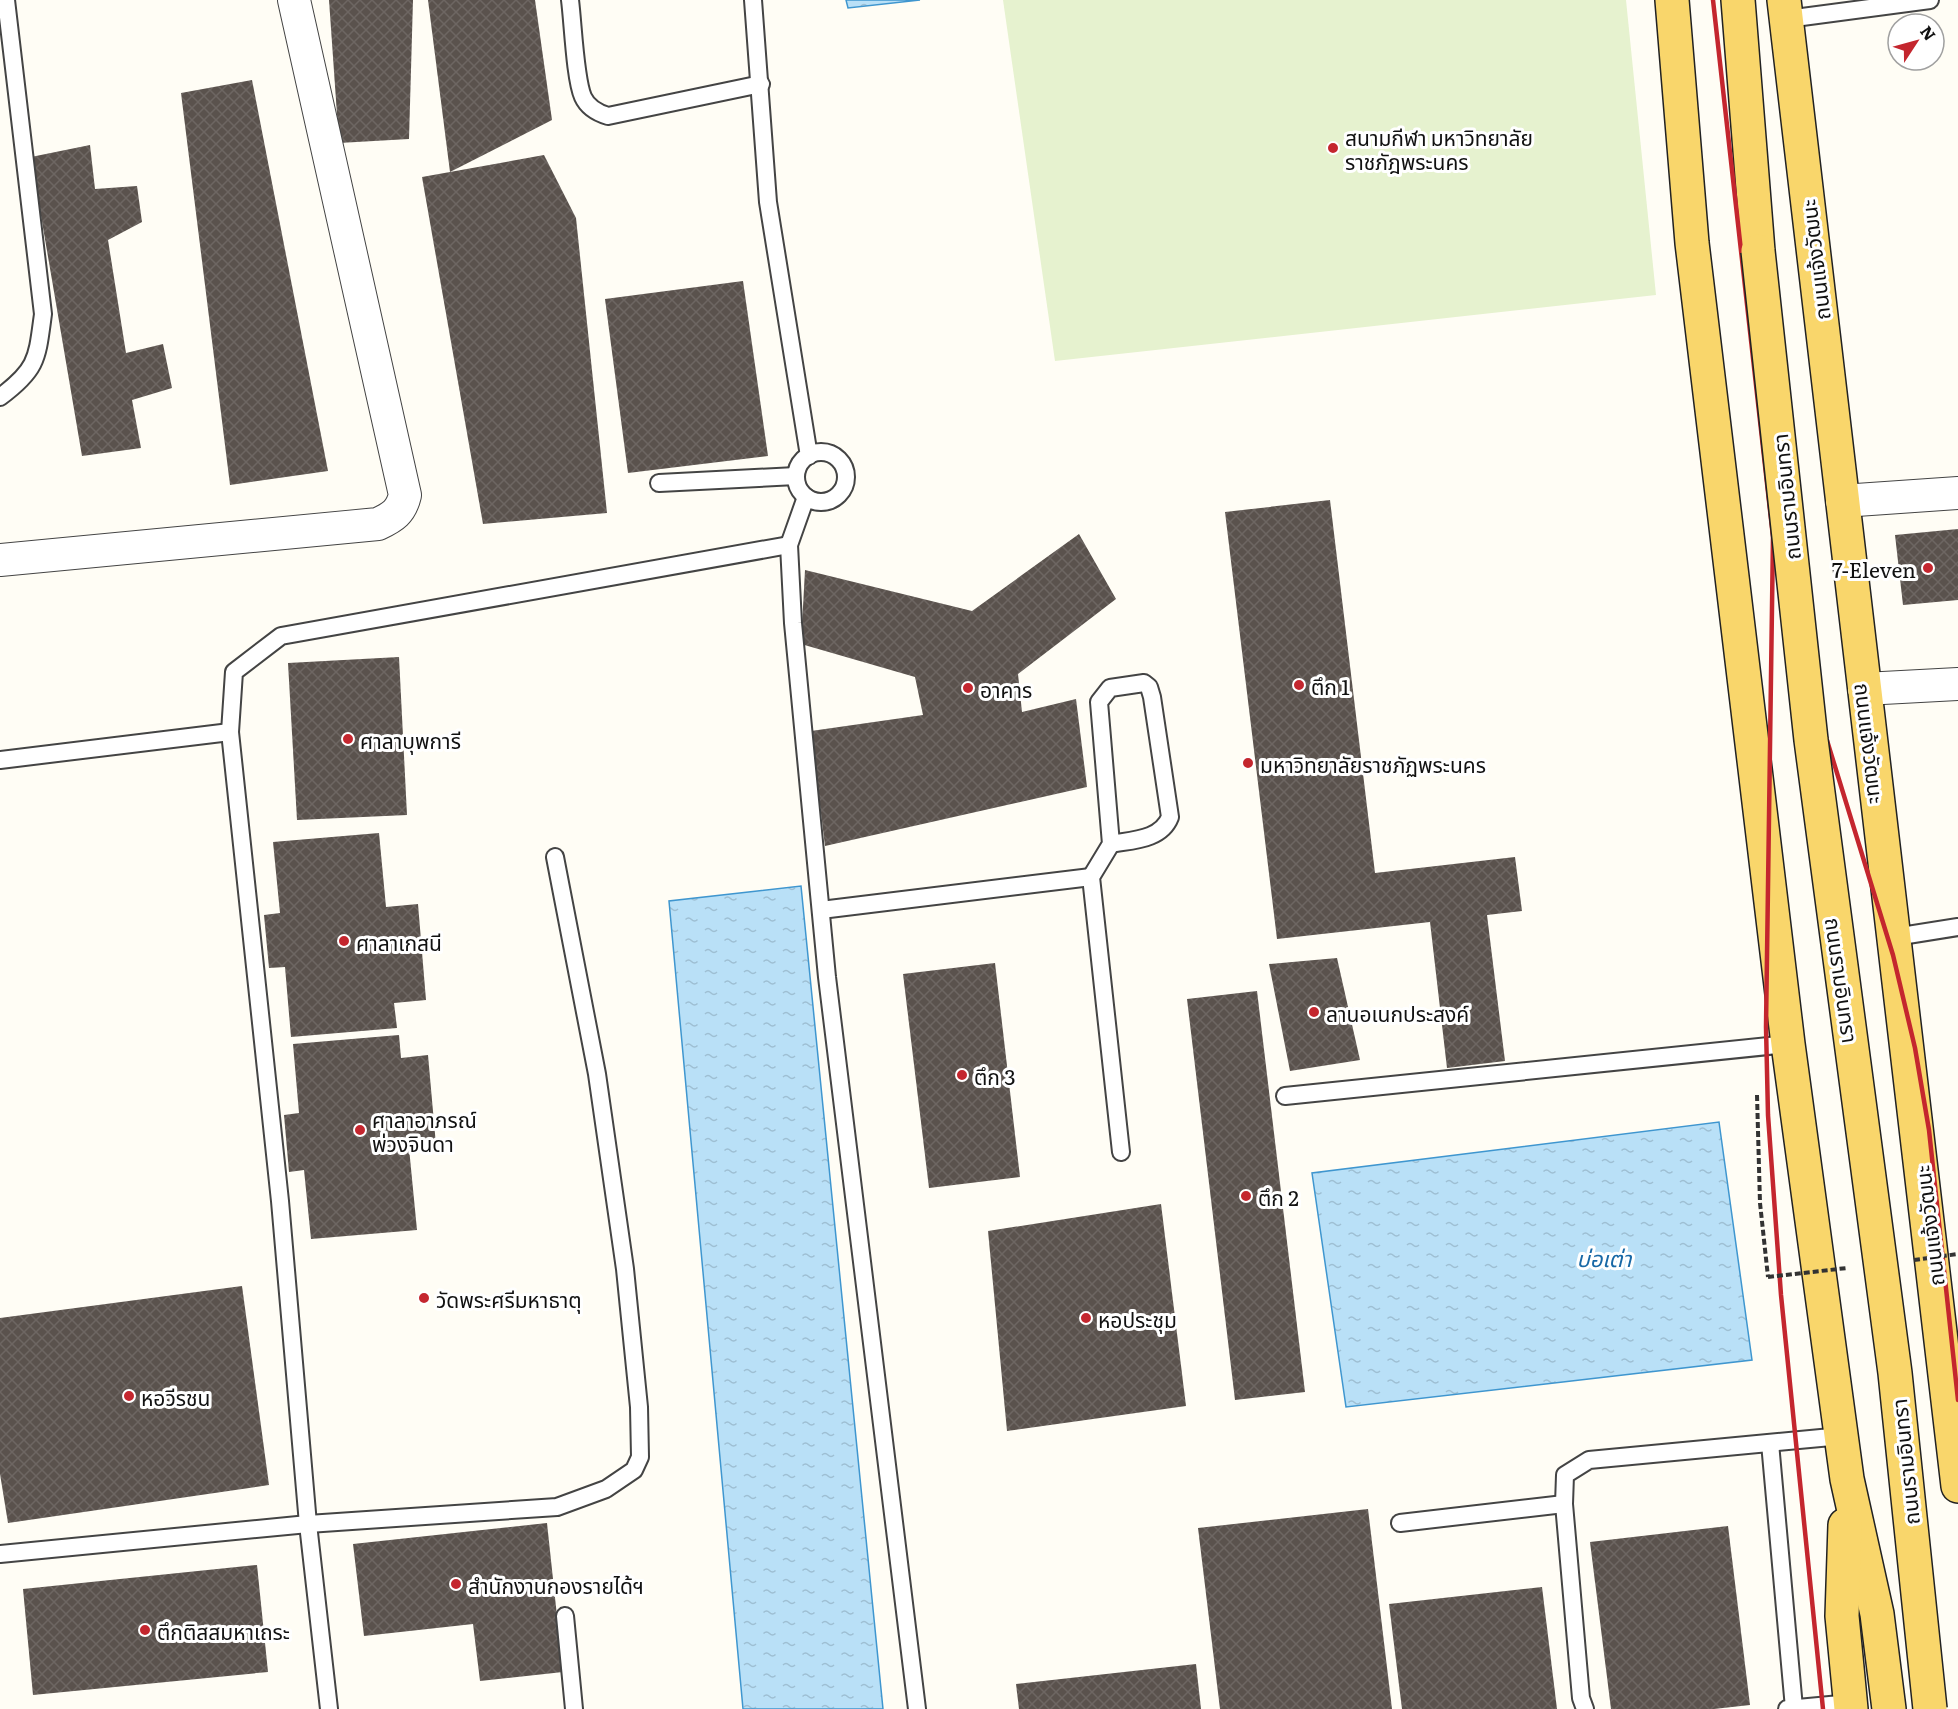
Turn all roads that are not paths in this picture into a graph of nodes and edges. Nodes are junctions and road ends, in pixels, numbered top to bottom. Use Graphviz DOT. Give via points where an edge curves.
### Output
graph roads {
  1 [pos="6,0"];
  2 [pos="294,0"];
  3 [pos="570,0"];
  4 [pos="753,0"];
  5 [pos="1672,0"];
  6 [pos="1738,0"];
  7 [pos="1930,0"];
  8 [pos="1786,10"];
  9 [pos="761,84"];
  10 [pos="0,396"];
  11 [pos="808,456"];
  12 [pos="796,476"];
  13 [pos="659,483"];
  14 [pos="1958,493"];
  15 [pos="806,497"];
  16 [pos="1842,501"];
  17 [pos="789,545"];
  18 [pos="0,560"];
  19 [pos="1958,684"];
  20 [pos="1864,689"];
  21 [pos="230,732"];
  22 [pos="0,760"];
  23 [pos="1111,844"];
  24 [pos="555,857"];
  25 [pos="1091,877"];
  26 [pos="821,910"];
  27 [pos="1958,927"];
  28 [pos="1895,937"];
  29 [pos="1788,1044"];
  30 [pos="1285,1096"];
  31 [pos="1121,1152"];
  32 [pos="1842,1436"];
  33 [pos="1770,1443"];
  34 [pos="1847,1479"];
  35 [pos="1958,1486"];
  36 [pos="1564,1504"];
  37 [pos="1400,1523"];
  38 [pos="308,1524"];
  39 [pos="0,1554"];
  40 [pos="565,1616"];
  41 [pos="1851,1706"];
  42 [pos="1794,1708"];
  43 [pos="329,1709"];
  44 [pos="574,1709"];
  45 [pos="916,1709"];
  46 [pos="1585,1709"];
  47 [pos="1787,1709"];
  48 [pos="1890,1709"];
  49 [pos="1930,1709"];
  1 -- 10 [label="lane" via="43,314 36,360 20,382"];
  2 -- 18 [label="street" via="405,495 402,507 393,518 378,524"];
  3 -- 9 [label="lane" via="580,88 583,98 598,113 608,116"];
  4 -- 9 [label="lane"];
  5 -- 29 [label="main road" via="1692,243"];
  6 -- 49 [label="main road, ถนนรามอินทรา, bridge" via="1758,251 1811,740 1895,1373"];
  7 -- 8 [label="lane"];
  8 -- 16 [label="main road, ถนนแจ้งวัฒนะ"];
  9 -- 11 [label="lane" via="768,202"];
  11 -- 12 [label="lane" via="797,468"];
  11 -- 15 [label="lane" via="825,452 833,455 846,476 836,497 821,502"];
  12 -- 13 [label="lane"];
  12 -- 15 [label="lane"];
  14 -- 16 [label="street"];
  15 -- 17 [label="lane"];
  16 -- 20 [label="main road, ถนนแจ้งวัฒนะ"];
  17 -- 21 [label="lane" via="282,636 234,672"];
  17 -- 26 [label="lane"];
  19 -- 20 [label="street"];
  20 -- 28 [label="main road, ถนนแจ้งวัฒนะ"];
  21 -- 22 [label="lane"];
  21 -- 38 [label="lane" via="280,1201"];
  23 -- 23 [label="lane" via="1099,702 1110,688 1144,683 1152,697 1170,817 1166,828 1156,834"];
  23 -- 25 [label="lane"];
  24 -- 38 [label="lane" via="597,1074 625,1269 640,1457 634,1470 606,1489 557,1507"];
  25 -- 26 [label="lane"];
  25 -- 31 [label="lane"];
  26 -- 45 [label="lane"];
  27 -- 28 [label="lane"];
  28 -- 35 [label="main road, ถนนแจ้งวัฒนะ"];
  29 -- 30 [label="lane"];
  29 -- 32 [label="main road"];
  32 -- 33 [label="lane"];
  32 -- 34 [label="main road"];
  33 -- 36 [label="lane" via="1589,1460 1565,1475"];
  33 -- 42 [label="lane"];
  34 -- 41 [label="main road" via="1842,1616"];
  34 -- 48 [label="main road" via="1877,1614"];
  36 -- 37 [label="lane"];
  36 -- 46 [label="lane"];
  38 -- 39 [label="lane"];
  38 -- 43 [label="lane"];
  40 -- 44 [label="lane"];
  41 -- 42 [label="lane"];
  42 -- 47 [label="lane"];
}
